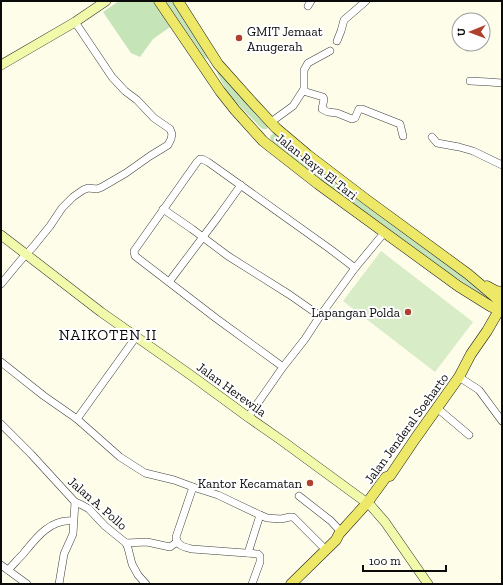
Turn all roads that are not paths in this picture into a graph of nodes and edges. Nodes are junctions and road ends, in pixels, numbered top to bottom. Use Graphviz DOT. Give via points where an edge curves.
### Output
graph roads {
  1 [pos="106,1"];
  2 [pos="159,1"];
  3 [pos="178,1"];
  4 [pos="366,1"];
  5 [pos="75,22"];
  6 [pos="337,41"];
  7 [pos="330,51"];
  8 [pos="218,64"];
  9 [pos="1,65"];
  10 [pos="207,72"];
  11 [pos="470,81"];
  12 [pos="502,83"];
  13 [pos="303,90"];
  14 [pos="273,125"];
  15 [pos="403,136"];
  16 [pos="432,137"];
  17 [pos="264,140"];
  18 [pos="502,165"];
  19 [pos="241,185"];
  20 [pos="163,209"];
  21 [pos="384,233"];
  22 [pos="1,235"];
  23 [pos="203,237"];
  24 [pos="26,254"];
  25 [pos="355,268"];
  26 [pos="468,274"];
  27 [pos="169,282"];
  28 [pos="1,284"];
  29 [pos="458,286"];
  30 [pos="502,292"];
  31 [pos="501,309"];
  32 [pos="320,316"];
  33 [pos="490,330"];
  34 [pos="136,336"];
  35 [pos="1,362"];
  36 [pos="283,367"];
  37 [pos="462,373"];
  38 [pos="436,408"];
  39 [pos="77,418"];
  40 [pos="248,418"];
  41 [pos="502,421"];
  42 [pos="1,424"];
  43 [pos="469,435"];
  44 [pos="193,487"];
  45 [pos="299,496"];
  46 [pos="75,502"];
  47 [pos="369,504"];
  48 [pos="260,515"];
  49 [pos="73,521"];
  50 [pos="339,536"];
  51 [pos="177,542"];
  52 [pos="126,543"];
  53 [pos="326,550"];
  54 [pos="248,553"];
  55 [pos="1,565"];
  56 [pos="8,570"];
  57 [pos="27,584"];
  58 [pos="59,584"];
  59 [pos="146,584"];
  60 [pos="252,584"];
  61 [pos="291,584"];
  62 [pos="428,584"];
  1 -- 5 [label="main road"];
  2 -- 10 [label="main road, Jalan Raya El Tari"];
  3 -- 8 [label="main road, Jalan Raya El Tari"];
  4 -- 6 [label="street" via="344,20"];
  5 -- 9 [label="main road"];
  5 -- 24 [label="street" via="112,77 154,118 170,129 171,139 168,145 102,187 79,192 62,208"];
  7 -- 13 [label="street" via="308,63 304,70"];
  8 -- 10 [label="main road"];
  8 -- 14 [label="main road, Jalan Raya El Tari"];
  10 -- 17 [label="main road, Jalan Raya El Tari" via="230,104"];
  11 -- 12 [label="street"];
  13 -- 14 [label="street" via="292,106"];
  13 -- 15 [label="street" via="323,97 322,109 328,112 352,119 362,109 400,124"];
  14 -- 17 [label="main road"];
  14 -- 26 [label="main road, Jalan Raya El Tari" via="314,160"];
  16 -- 18 [label="street" via="437,143 473,151"];
  17 -- 21 [label="main road, Jalan Raya El Tari"];
  19 -- 20 [label="street" via="205,160 200,160"];
  19 -- 23 [label="street"];
  19 -- 25 [label="street"];
  20 -- 23 [label="street"];
  20 -- 27 [label="street" via="134,252 135,256"];
  21 -- 25 [label="street"];
  21 -- 29 [label="main road, Jalan Raya El Tari"];
  22 -- 24 [label="main road, Jalan Herewila"];
  23 -- 27 [label="street"];
  23 -- 32 [label="street"];
  24 -- 28 [label="street"];
  24 -- 34 [label="main road, Jalan Herewila"];
  25 -- 32 [label="street"];
  26 -- 30 [label="main road" via="490,288"];
  26 -- 31 [label="main road, Jalan Raya El Tari"];
  27 -- 36 [label="street"];
  29 -- 31 [label="main road, Jalan Raya El Tari" via="490,306"];
  29 -- 33 [label="main road" via="484,310"];
  31 -- 33 [label="main road, Jalan Jenderal Soeharto"];
  32 -- 36 [label="street"];
  33 -- 37 [label="main road, Jalan Jenderal Soeharto"];
  34 -- 39 [label="street"];
  34 -- 40 [label="main road, Jalan Herewila"];
  35 -- 39 [label="street"];
  36 -- 40 [label="street"];
  37 -- 38 [label="main road, Jalan Jenderal Soeharto"];
  37 -- 41 [label="street" via="479,390"];
  38 -- 43 [label="street"];
  38 -- 47 [label="main road, Jalan Jenderal Soeharto" via="390,476 390,482"];
  39 -- 44 [label="street" via="120,457 145,473"];
  40 -- 47 [label="main road, Jalan Herewila"];
  42 -- 46 [label="street, Jalan A. Pollo"];
  44 -- 48 [label="street" via="218,495"];
  44 -- 51 [label="street" via="176,537"];
  45 -- 50 [label="street" via="331,521"];
  46 -- 49 [label="street"];
  46 -- 52 [label="street, Jalan A. Pollo" via="89,509"];
  47 -- 50 [label="main road, Jalan Jenderal Soeharto" via="342,537"];
  47 -- 62 [label="main road, Jalan Herewila"];
  48 -- 53 [label="street" via="272,519 293,518"];
  48 -- 54 [label="street"];
  49 -- 56 [label="street" via="50,526 40,533"];
  49 -- 58 [label="street" via="73,534 64,554"];
  50 -- 53 [label="main road, Jalan Jenderal Soeharto"];
  51 -- 52 [label="street" via="170,547 146,542"];
  51 -- 54 [label="street" via="192,549"];
  52 -- 59 [label="street, Jalan A. Pollo" via="132,564"];
  53 -- 61 [label="main road, Jalan Jenderal Soeharto"];
  54 -- 60 [label="street" via="258,554 260,558"];
  55 -- 56 [label="street"];
  56 -- 57 [label="street"];
}
